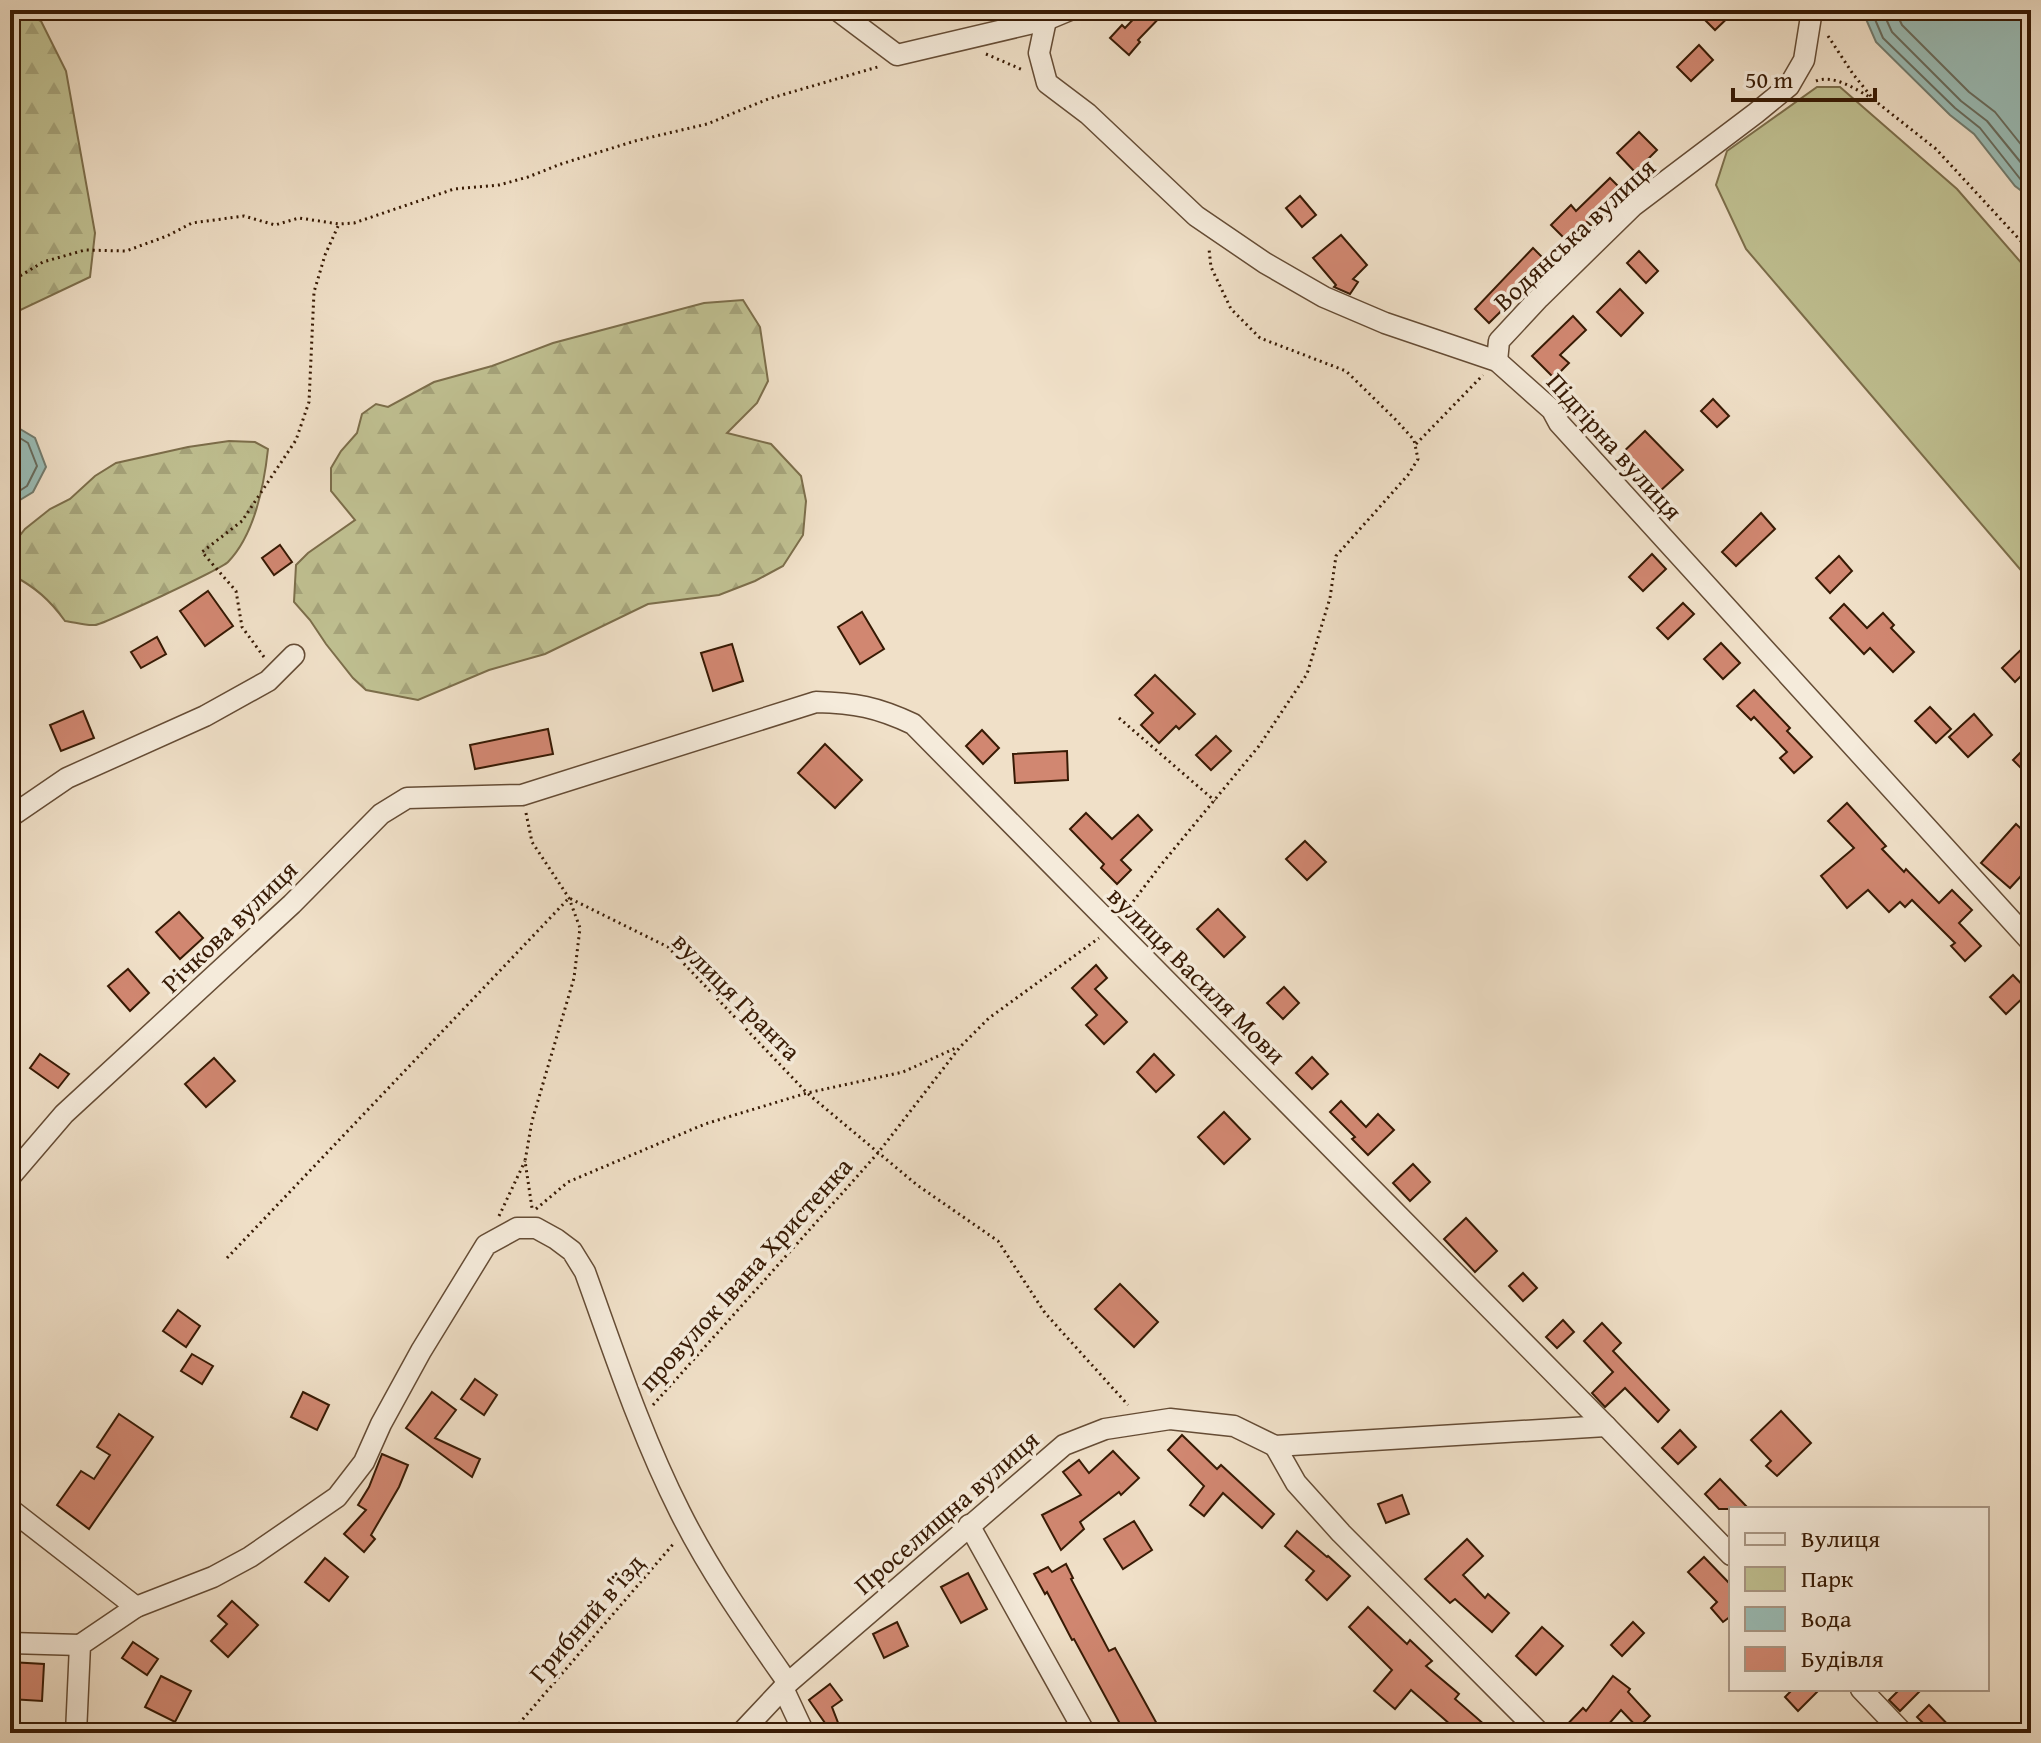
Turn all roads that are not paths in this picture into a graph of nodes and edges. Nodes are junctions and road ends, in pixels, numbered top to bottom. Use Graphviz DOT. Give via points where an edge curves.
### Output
graph roads {
  1 [pos="837,10"];
  2 [pos="1070,10"];
  3 [pos="1812,11"];
  4 [pos="1046,20"];
  5 [pos="1497,361"];
  6 [pos="294,655"];
  7 [pos="522,795"];
  8 [pos="10,817"];
  9 [pos="2031,942"];
  10 [pos="10,1177"];
  11 [pos="1606,1426"];
  12 [pos="1275,1446"];
  13 [pos="10,1509"];
  14 [pos="969,1525"];
  15 [pos="1729,1553"];
  16 [pos="136,1607"];
  17 [pos="10,1643"];
  18 [pos="80,1645"];
  19 [pos="786,1685"];
  20 [pos="1863,1691"];
  21 [pos="76,1733"];
  22 [pos="741,1733"];
  23 [pos="804,1733"];
  24 [pos="1085,1733"];
  25 [pos="1540,1733"];
  26 [pos="1903,1733"];
  1 -- 4 [label="street" via="897,55"];
  2 -- 4 [label="street"];
  3 -- 5 [label="street, Водянська вулиця" via="1804,60 1789,86 1633,206 1499,341"];
  4 -- 5 [label="street, Підгірна вулиця" via="1039,53 1047,83 1088,114 1196,216 1324,297"];
  5 -- 9 [label="street, Підгірна вулиця" via="1552,410"];
  6 -- 8 [label="street" via="268,681 205,716 67,778"];
  7 -- 10 [label="street, Річкова вулиця" via="407,798 381,814 238,955 64,1114"];
  7 -- 11 [label="street, вулиця Василя Мови" via="816,702 874,708 913,724"];
  11 -- 12 [label="street, Проселищна вулиця"];
  11 -- 15 [label="street, вулиця Василя Мови"];
  12 -- 14 [label="street, Проселищна вулиця" via="1234,1426 1170,1419 1105,1429 1064,1445"];
  12 -- 25 [label="street" via="1296,1483 1341,1533"];
  13 -- 16 [label="street"];
  14 -- 19 [label="street, Проселищна вулиця"];
  14 -- 24 [label="street"];
  16 -- 18 [label="street"];
  16 -- 19 [label="street" via="250,1557 337,1497 364,1462 421,1351 486,1245 517,1228 536,1228 572,1251 585,1272 647,1440 688,1527"];
  17 -- 18 [label="street"];
  18 -- 21 [label="street"];
  19 -- 22 [label="street, Проселищна вулиця"];
  19 -- 23 [label="street"];
  20 -- 26 [label="street"];
}
